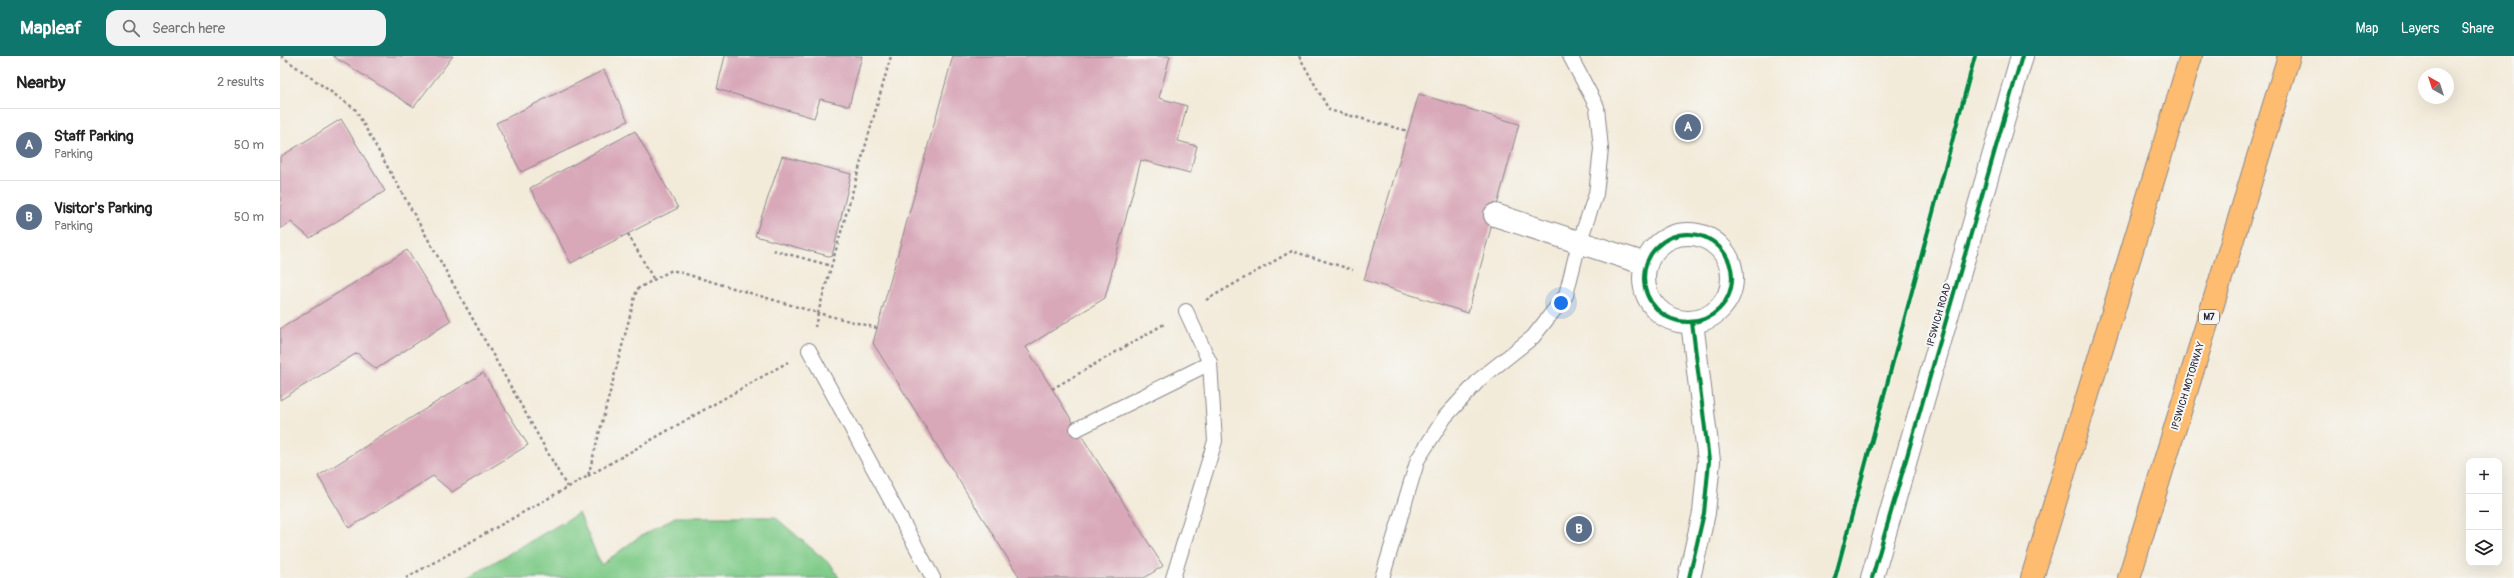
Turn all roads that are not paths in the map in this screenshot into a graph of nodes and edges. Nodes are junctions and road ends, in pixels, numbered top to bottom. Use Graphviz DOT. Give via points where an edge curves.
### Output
graph roads {
  1 [pos="1570,56"];
  2 [pos="2022,56"];
  3 [pos="2191,56"];
  4 [pos="2289,56"];
  5 [pos="1495,215"];
  6 [pos="1580,243"];
  7 [pos="1646,264"];
  8 [pos="1186,311"];
  9 [pos="1692,322"];
  10 [pos="809,350"];
  11 [pos="1210,363"];
  12 [pos="1077,430"];
  13 [pos="933,578"];
  14 [pos="1173,578"];
  15 [pos="1382,578"];
  16 [pos="1689,578"];
  17 [pos="1872,578"];
  18 [pos="2032,578"];
  19 [pos="2129,578"];
  1 -- 6 [label="lane" via="1597,107 1601,149 1596,194"];
  2 -- 17 [label="street, IPSWICH ROAD"];
  3 -- 18 [label="highway"];
  4 -- 19 [label="highway, IPSWICH MOTORWAY / M7"];
  5 -- 6 [label="street"];
  6 -- 7 [label="street"];
  6 -- 15 [label="lane" via="1566,295 1533,337 1480,379 1445,417 1418,460"];
  7 -- 9 [label="street" via="1645,290 1652,304 1663,315 1677,321"];
  7 -- 9 [label="street" via="1654,250 1668,239 1682,235 1694,235 1709,240 1721,249 1731,274 1731,289 1722,306 1711,316"];
  8 -- 11 [label="lane"];
  9 -- 16 [label="street" via="1710,461 1704,513"];
  10 -- 13 [label="lane"];
  11 -- 12 [label="lane"];
  11 -- 14 [label="lane" via="1215,440"];
}
